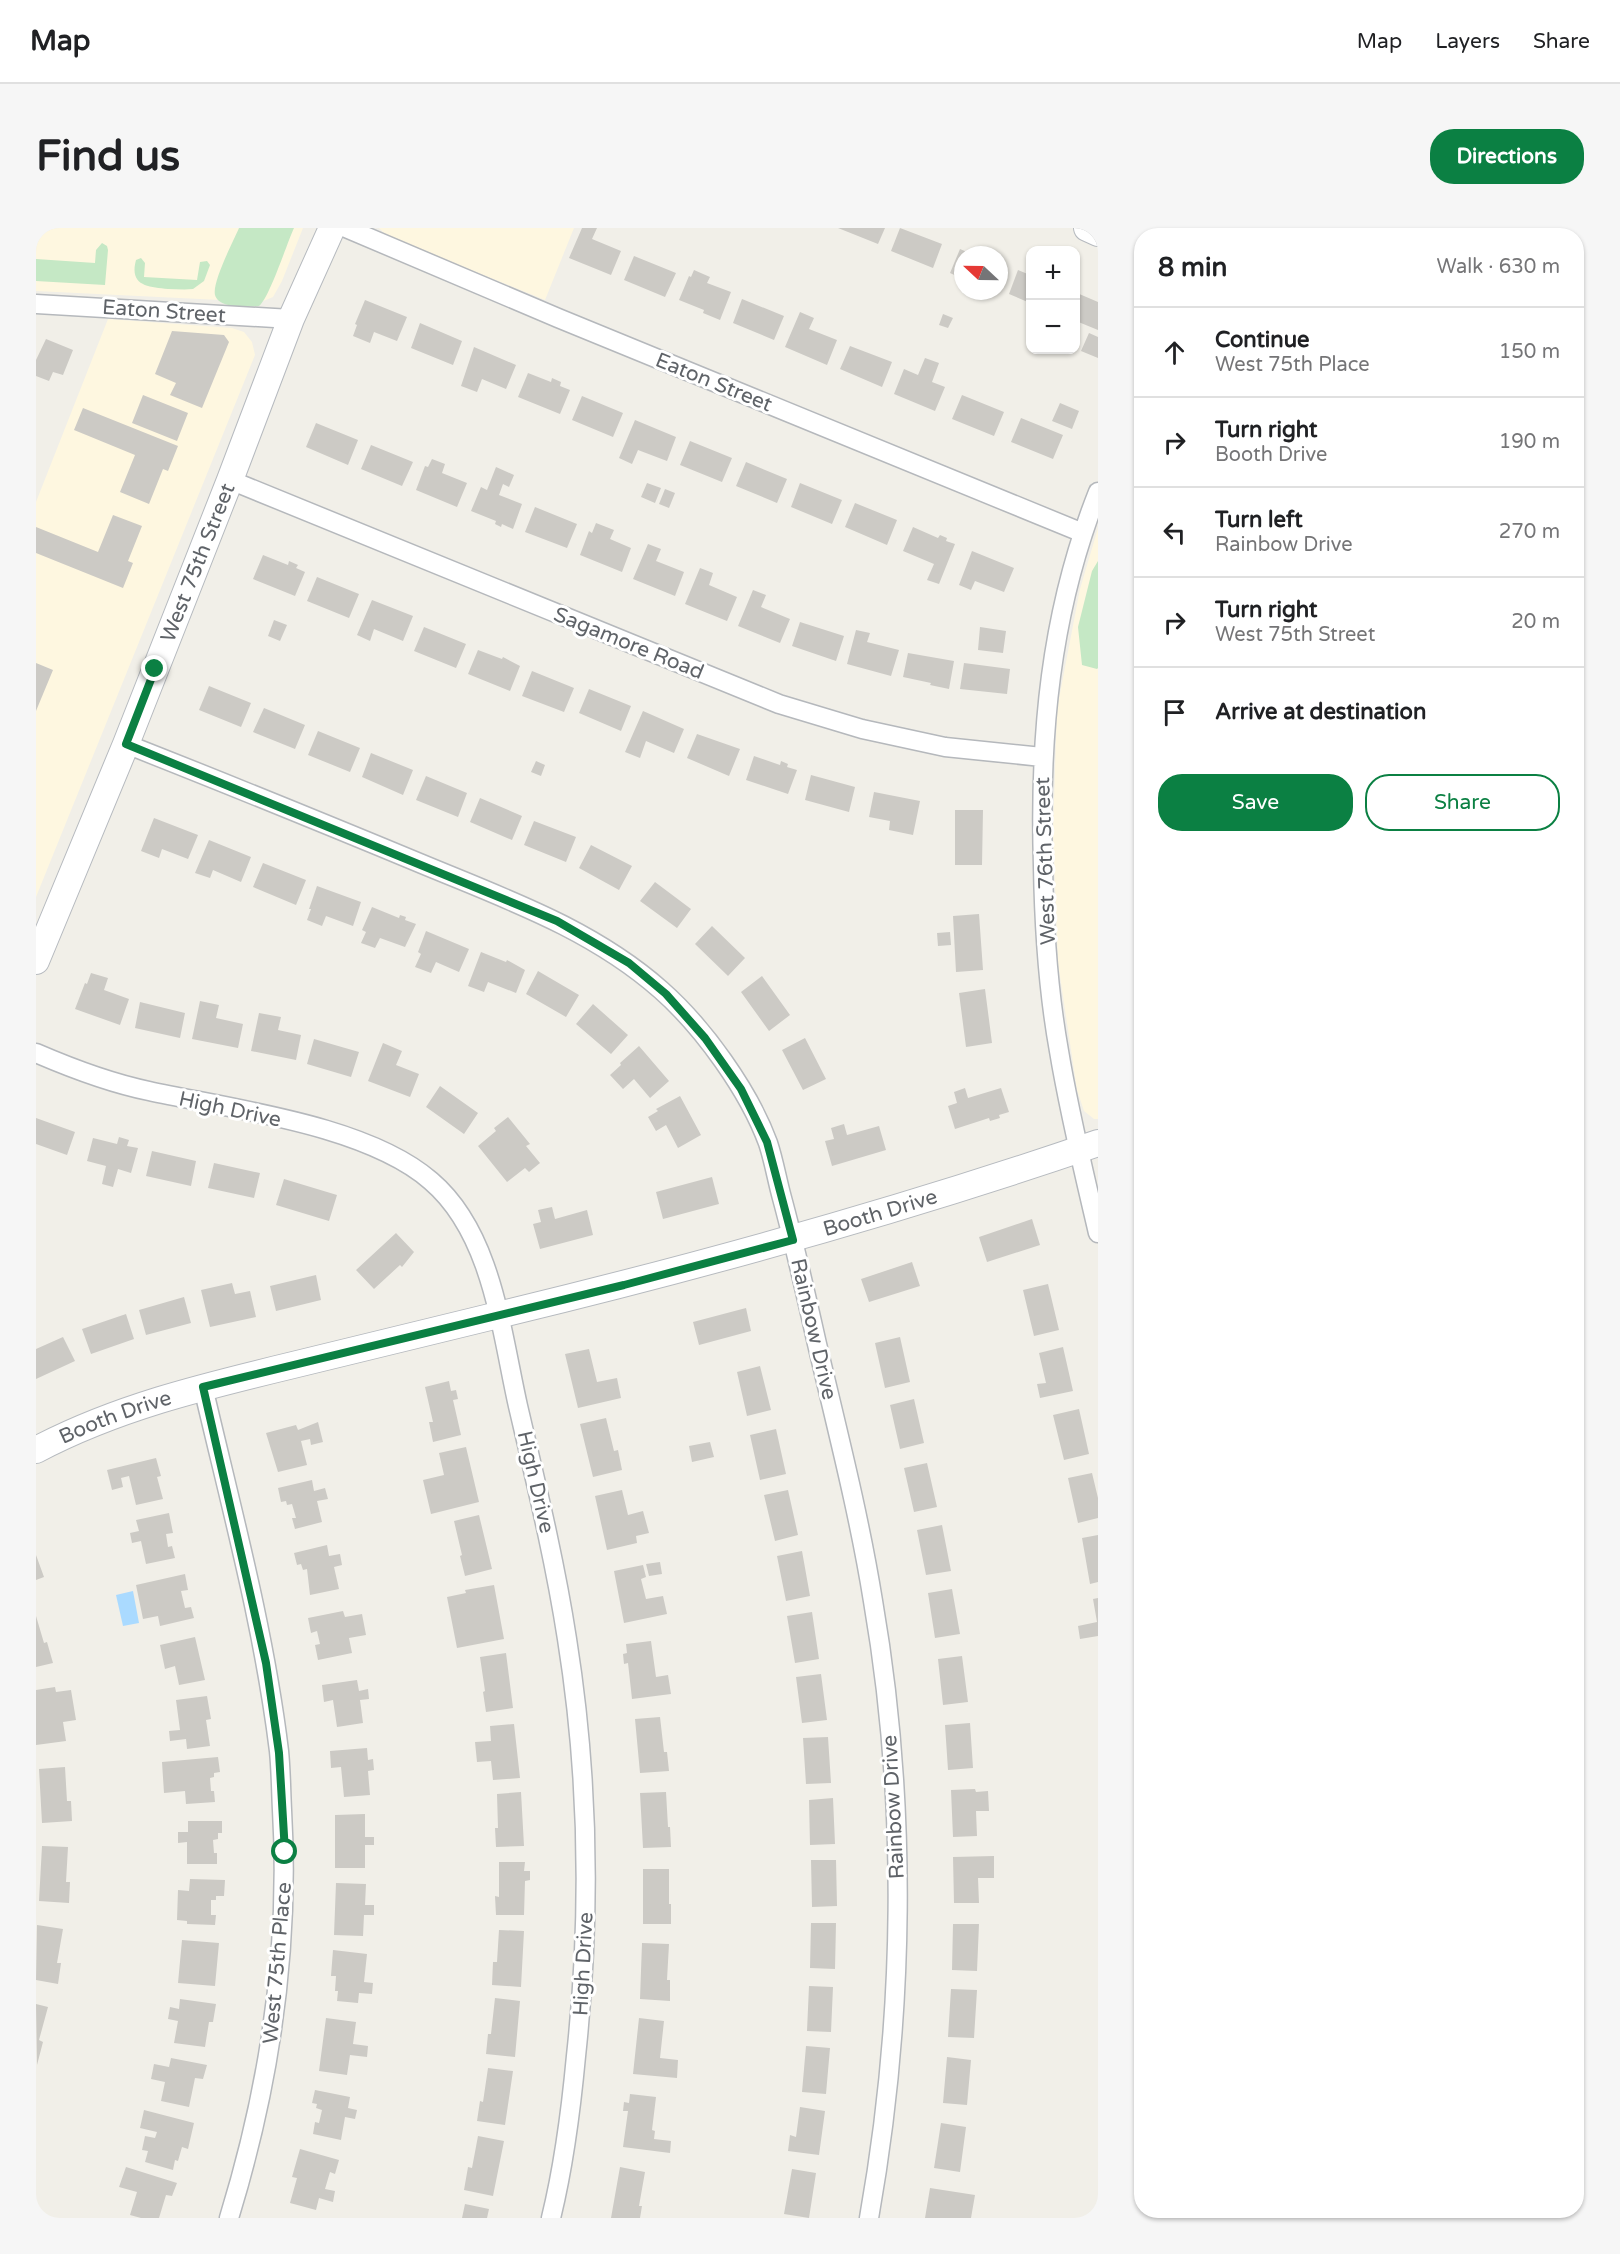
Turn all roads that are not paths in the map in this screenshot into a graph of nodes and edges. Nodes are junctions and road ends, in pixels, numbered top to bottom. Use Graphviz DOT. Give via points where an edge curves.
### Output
graph roads {
  1 [pos="332,228"];
  2 [pos="346,228"];
  3 [pos="1087,228"];
  4 [pos="1098,232"];
  5 [pos="36,304"];
  6 [pos="291,319"];
  7 [pos="230,480"];
  8 [pos="1098,492"];
  9 [pos="1083,534"];
  10 [pos="126,744"];
  11 [pos="1042,757"];
  12 [pos="36,961"];
  13 [pos="36,1053"];
  14 [pos="1088,1146"];
  15 [pos="1098,1233"];
  16 [pos="793,1240"];
  17 [pos="498,1316"];
  18 [pos="203,1387"];
  19 [pos="36,1450"];
  20 [pos="229,2218"];
  21 [pos="551,2218"];
  22 [pos="869,2218"];
  1 -- 6 [label="street, West 75th Street"];
  2 -- 9 [label="street, Eaton Street"];
  3 -- 4 [label="street"];
  5 -- 6 [label="street, Eaton Street"];
  6 -- 7 [label="street, West 75th Street"];
  7 -- 10 [label="street, West 75th Street"];
  7 -- 11 [label="street, Sagamore Road" via="780,704 862,729 945,747"];
  8 -- 9 [label="street, West 76th Street"];
  9 -- 11 [label="street, West 76th Street" via="1059,626"];
  10 -- 12 [label="street, West 75th Street"];
  10 -- 16 [label="street, Rainbow Drive" via="557,921 629,963 666,994 705,1038 741,1089 767,1142"];
  11 -- 14 [label="street, West 76th Street" via="1049,984 1059,1051"];
  13 -- 17 [label="street, High Drive" via="88,1075 352,1138 405,1163 429,1178 462,1215 482,1254"];
  14 -- 15 [label="street, West 76th Street"];
  14 -- 16 [label="street, Booth Drive"];
  16 -- 17 [label="street, Booth Drive"];
  16 -- 22 [label="street, Rainbow Drive" via="856,1511 874,1605 889,1719 896,1820 897,1934 892,2045"];
  17 -- 18 [label="street, Booth Drive"];
  17 -- 21 [label="street, High Drive" via="552,1553 577,1715 585,1811 587,1877 582,2002 572,2103"];
  18 -- 19 [label="street, Booth Drive" via="121,1412"];
  18 -- 20 [label="street, West 75th Place" via="266,1663 279,1753 285,1852 275,2013 263,2091"];
}
